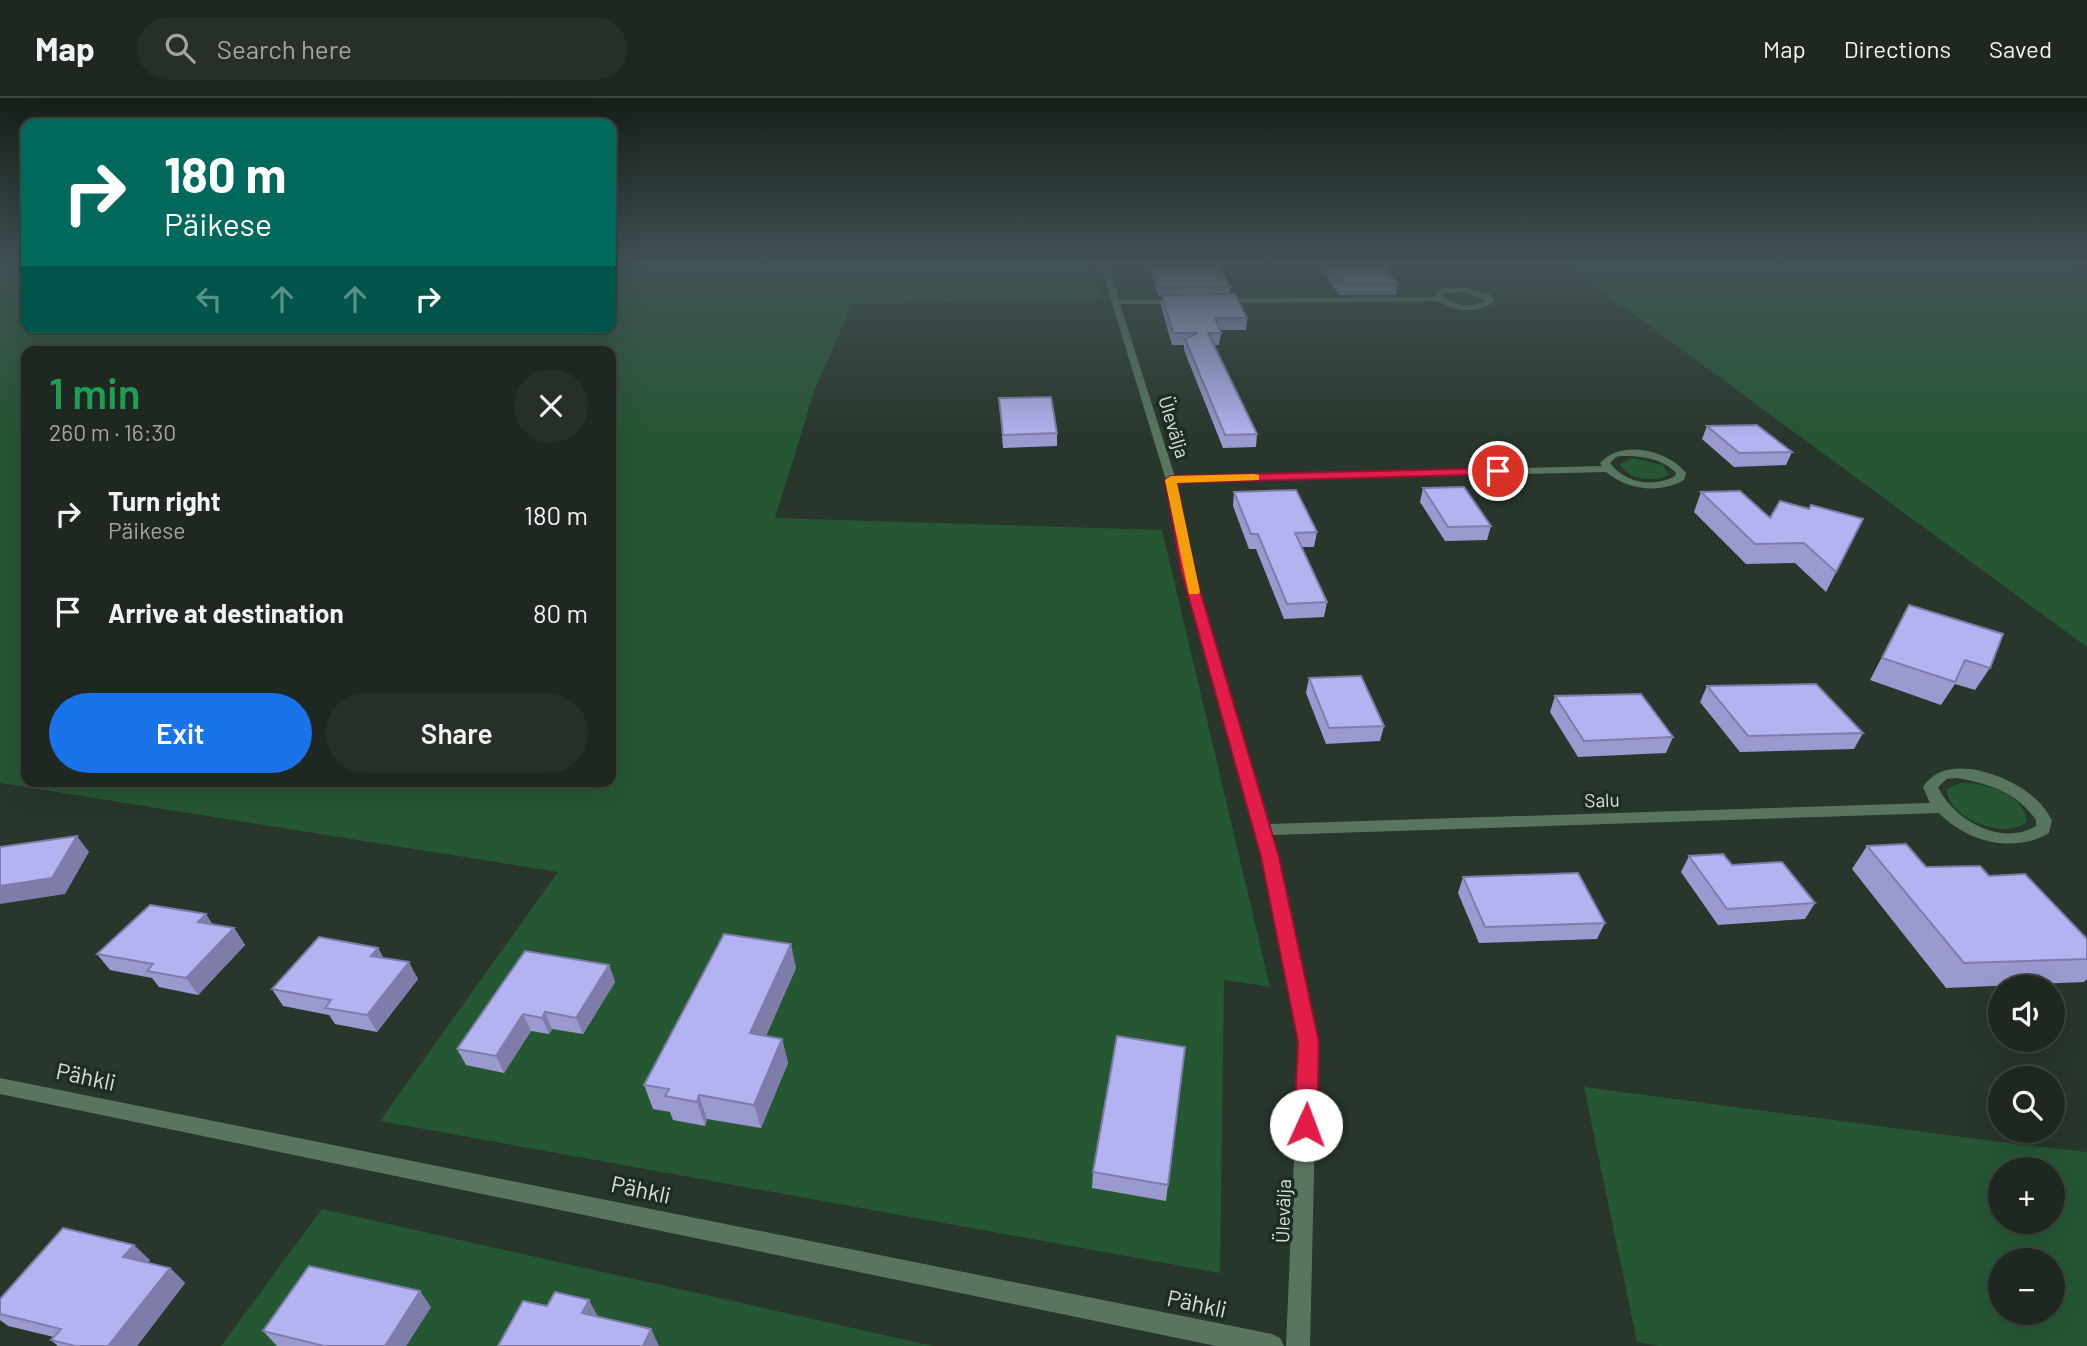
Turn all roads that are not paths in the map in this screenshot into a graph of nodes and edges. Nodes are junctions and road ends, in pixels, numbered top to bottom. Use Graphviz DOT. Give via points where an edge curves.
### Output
graph roads {
  1 [pos="1121,322"];
  2 [pos="1607,469"];
  3 [pos="1171,480"];
  4 [pos="1940,808"];
  5 [pos="1264,830"];
  6 [pos="0,1086"];
  7 [pos="1272,1346"];
  8 [pos="1298,1346"];
  1 -- 3 [label="street, Ülevälja"];
  2 -- 2 [label="street" via="1605,463 1613,455 1633,453 1659,458 1681,473 1675,482 1654,485 1628,481"];
  2 -- 3 [label="street"];
  3 -- 5 [label="street, Ülevälja" via="1187,570"];
  4 -- 4 [label="street" via="1932,797 1934,779 1975,775 2027,798 2044,820 2043,829 2036,836 2008,839 1971,828"];
  4 -- 5 [label="street, Salu"];
  5 -- 8 [label="street, Ülevälja" via="1308,1042"];
  6 -- 7 [label="street, Pähkli"];
}
